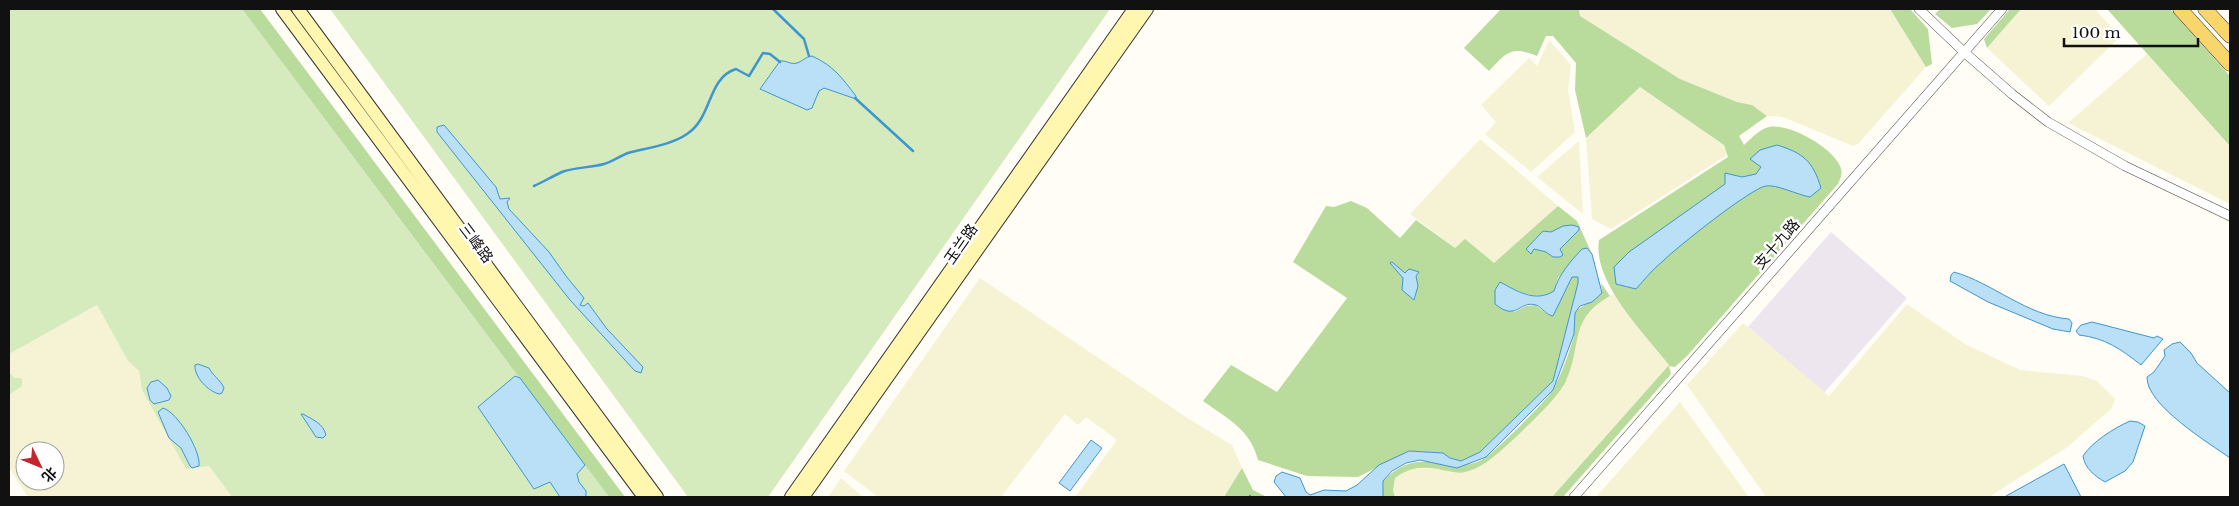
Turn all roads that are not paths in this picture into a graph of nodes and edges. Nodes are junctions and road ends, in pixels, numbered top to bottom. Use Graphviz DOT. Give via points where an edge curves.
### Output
graph roads {
  1 [pos="282,9"];
  2 [pos="298,9"];
  3 [pos="1134,9"];
  4 [pos="1147,9"];
  5 [pos="1919,9"];
  6 [pos="2002,9"];
  7 [pos="2180,9"];
  8 [pos="2205,9"];
  9 [pos="2230,36"];
  10 [pos="1964,52"];
  11 [pos="2230,64"];
  12 [pos="2230,216"];
  13 [pos="644,497"];
  14 [pos="657,497"];
  15 [pos="792,497"];
  16 [pos="803,497"];
  17 [pos="1574,497"];
  1 -- 13 [label="main road, 三峰路"];
  2 -- 14 [label="main road, 三峰路"];
  3 -- 15 [label="main road, 玉兰路"];
  4 -- 16 [label="main road, 玉兰路"];
  5 -- 10 [label="street"];
  6 -- 10 [label="street, 支十九路"];
  7 -- 11 [label="main road"];
  8 -- 9 [label="main road"];
  10 -- 12 [label="street" via="2012,94 2074,139"];
  10 -- 17 [label="street, 支十九路"];
}
